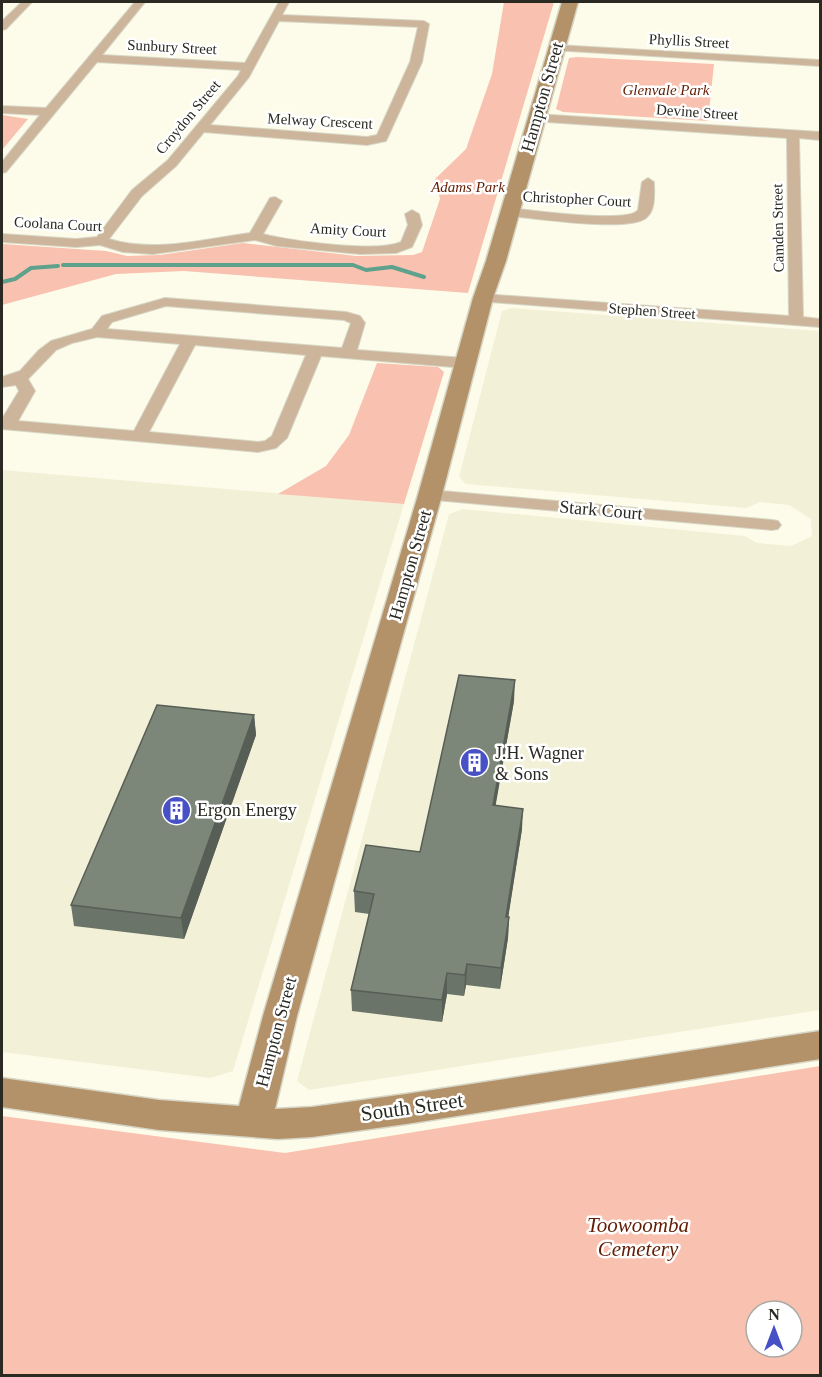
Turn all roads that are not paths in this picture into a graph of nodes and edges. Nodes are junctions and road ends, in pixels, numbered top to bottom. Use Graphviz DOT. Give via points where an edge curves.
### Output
graph roads {
  1 [pos="27,2"];
  2 [pos="140,2"];
  3 [pos="284,2"];
  4 [pos="568,3"];
  5 [pos="274,18"];
  6 [pos="2,27"];
  7 [pos="556,48"];
  8 [pos="92,58"];
  9 [pos="820,63"];
  10 [pos="249,67"];
  11 [pos="2,109"];
  12 [pos="46,112"];
  13 [pos="536,118"];
  14 [pos="200,128"];
  15 [pos="793,135"];
  16 [pos="820,136"];
  17 [pos="2,169"];
  18 [pos="648,182"];
  19 [pos="275,201"];
  20 [pos="510,212"];
  21 [pos="412,214"];
  22 [pos="255,236"];
  23 [pos="2,238"];
  24 [pos="101,241"];
  25 [pos="483,298"];
  26 [pos="796,322"];
  27 [pos="820,323"];
  28 [pos="97,333"];
  29 [pos="190,340"];
  30 [pos="315,351"];
  31 [pos="348,353"];
  32 [pos="465,363"];
  33 [pos="20,378"];
  34 [pos="2,382"];
  35 [pos="4,424"];
  36 [pos="139,436"];
  37 [pos="430,495"];
  38 [pos="772,525"];
  39 [pos="820,1045"];
  40 [pos="2,1094"];
  41 [pos="256,1124"];
  1 -- 6 [label="street"];
  2 -- 8 [label="street"];
  3 -- 5 [label="street, Croydon Street"];
  4 -- 7 [label="street, Hampton Street"];
  5 -- 10 [label="street, Croydon Street"];
  5 -- 14 [label="street, Melway Crescent" via="424,24 416,62 382,138 368,141"];
  7 -- 9 [label="street, Phyllis Street"];
  7 -- 13 [label="street, Hampton Street"];
  8 -- 10 [label="street, Sunbury Street"];
  8 -- 12 [label="street"];
  10 -- 14 [label="street, Croydon Street"];
  11 -- 12 [label="street"];
  12 -- 17 [label="street"];
  13 -- 15 [label="street, Devine Street"];
  13 -- 20 [label="street, Hampton Street"];
  14 -- 24 [label="street, Croydon Street" via="172,163 137,193"];
  15 -- 16 [label="street, Devine Street"];
  15 -- 26 [label="street, Camden Street"];
  18 -- 20 [label="street, Christopher Court" via="645,212 639,219"];
  19 -- 22 [label="street"];
  20 -- 25 [label="street, Hampton Street"];
  21 -- 22 [label="street, Amity Court" via="415,225 407,244 396,249 360,250 277,242"];
  22 -- 24 [label="street, Coolana Court" via="153,250 123,248"];
  23 -- 24 [label="street, Coolana Court"];
  25 -- 26 [label="street, Stephen Street"];
  25 -- 32 [label="street, Hampton Street"];
  26 -- 27 [label="street, Stephen Street"];
  28 -- 29 [label="street"];
  28 -- 31 [label="street" via="107,319 165,302 312,313 356,319"];
  28 -- 33 [label="street" via="52,346"];
  29 -- 30 [label="street"];
  29 -- 36 [label="street"];
  30 -- 31 [label="street"];
  30 -- 36 [label="street" via="279,438 270,445"];
  31 -- 32 [label="street"];
  32 -- 37 [label="street, Hampton Street"];
  33 -- 34 [label="street"];
  33 -- 35 [label="street" via="27,391"];
  35 -- 36 [label="street"];
  37 -- 38 [label="street, Stark Court"];
  37 -- 41 [label="street, Hampton Street" via="283,1005 257,1102"];
  39 -- 41 [label="street, South Street" via="312,1122"];
  40 -- 41 [label="street, South Street"];
}
